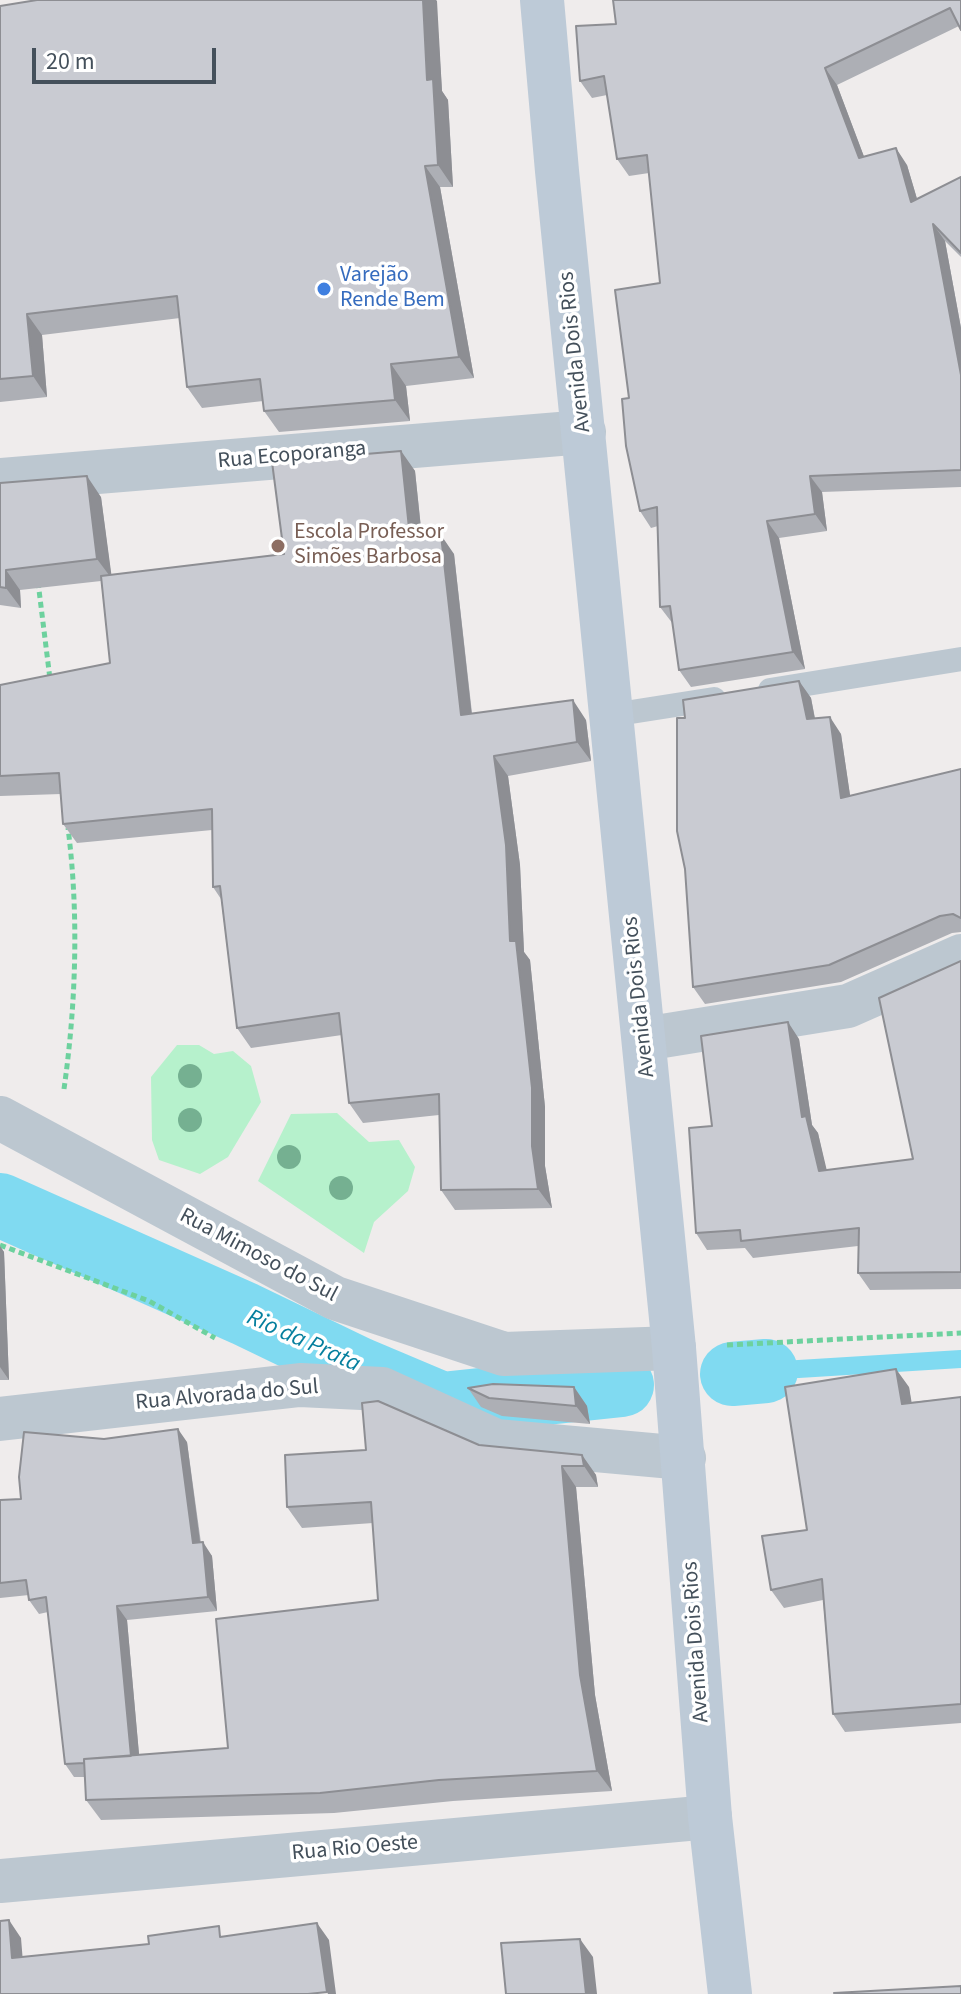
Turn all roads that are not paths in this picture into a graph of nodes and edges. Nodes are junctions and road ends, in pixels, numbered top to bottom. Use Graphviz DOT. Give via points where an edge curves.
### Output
graph roads {
  1 [pos="542,0"];
  2 [pos="584,432"];
  3 [pos="0,480"];
  4 [pos="961,659"];
  5 [pos="612,715"];
  6 [pos="961,956"];
  7 [pos="644,1039"];
  8 [pos="0,1118"];
  9 [pos="674,1348"];
  10 [pos="0,1419"];
  11 [pos="684,1458"];
  12 [pos="710,1817"];
  13 [pos="0,1881"];
  14 [pos="730,1994"];
  1 -- 2 [label="main road, Avenida Dois Rios"];
  2 -- 3 [label="street, Rua Ecoporanga"];
  2 -- 5 [label="main road, Avenida Dois Rios"];
  4 -- 5 [label="lane"];
  5 -- 7 [label="main road, Avenida Dois Rios"];
  6 -- 7 [label="street" via="848,1006"];
  7 -- 9 [label="main road, Avenida Dois Rios"];
  8 -- 9 [label="street, Rua Mimoso do Sul" via="335,1298 504,1354"];
  9 -- 11 [label="main road, Avenida Dois Rios"];
  10 -- 11 [label="street, Rua Alvorada do Sul" via="300,1385 382,1389 496,1441"];
  11 -- 12 [label="main road, Avenida Dois Rios"];
  12 -- 13 [label="street, Rua Rio Oeste"];
  12 -- 14 [label="main road, Avenida Dois Rios"];
}
